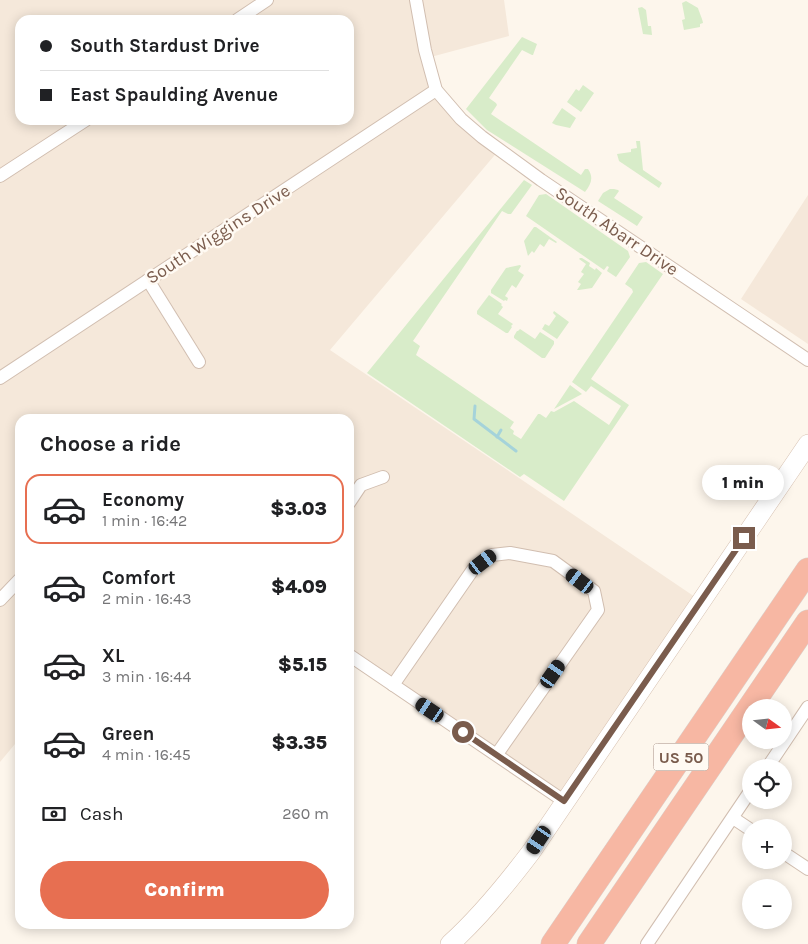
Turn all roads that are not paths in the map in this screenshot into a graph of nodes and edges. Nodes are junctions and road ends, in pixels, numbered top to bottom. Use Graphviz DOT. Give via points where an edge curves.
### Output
graph roads {
  1 [pos="267,0"];
  2 [pos="416,0"];
  3 [pos="244,15"];
  4 [pos="436,90"];
  5 [pos="78,125"];
  6 [pos="0,176"];
  7 [pos="148,280"];
  8 [pos="808,360"];
  9 [pos="200,362"];
  10 [pos="0,378"];
  11 [pos="808,444"];
  12 [pos="383,477"];
  13 [pos="354,496"];
  14 [pos="808,570"];
  15 [pos="15,584"];
  16 [pos="0,600"];
  17 [pos="808,622"];
  18 [pos="354,658"];
  19 [pos="393,685"];
  20 [pos="808,707"];
  21 [pos="496,754"];
  22 [pos="773,759"];
  23 [pos="564,801"];
  24 [pos="742,804"];
  25 [pos="733,818"];
  26 [pos="742,824"];
  27 [pos="792,858"];
  28 [pos="808,869"];
  29 [pos="450,944"];
  30 [pos="554,944"];
  31 [pos="589,944"];
  32 [pos="647,944"];
  1 -- 3 [label="street"];
  2 -- 4 [label="street"];
  4 -- 7 [label="street, South Wiggins Drive"];
  4 -- 8 [label="street, South Abarr Drive" via="461,119 488,142"];
  5 -- 6 [label="street"];
  7 -- 9 [label="street"];
  7 -- 10 [label="street, South Wiggins Drive"];
  11 -- 23 [label="street"];
  12 -- 13 [label="street" via="361,485"];
  14 -- 30 [label="highway, US 50"];
  15 -- 16 [label="street"];
  17 -- 31 [label="highway, US 50"];
  18 -- 19 [label="street"];
  19 -- 21 [label="street"];
  19 -- 21 [label="street" via="474,568 492,555 510,553 554,561 594,591 598,610"];
  20 -- 22 [label="street"];
  21 -- 23 [label="street"];
  23 -- 29 [label="street" via="509,881"];
  24 -- 25 [label="street"];
  25 -- 26 [label="street"];
  25 -- 32 [label="street"];
  27 -- 28 [label="street"];
}
